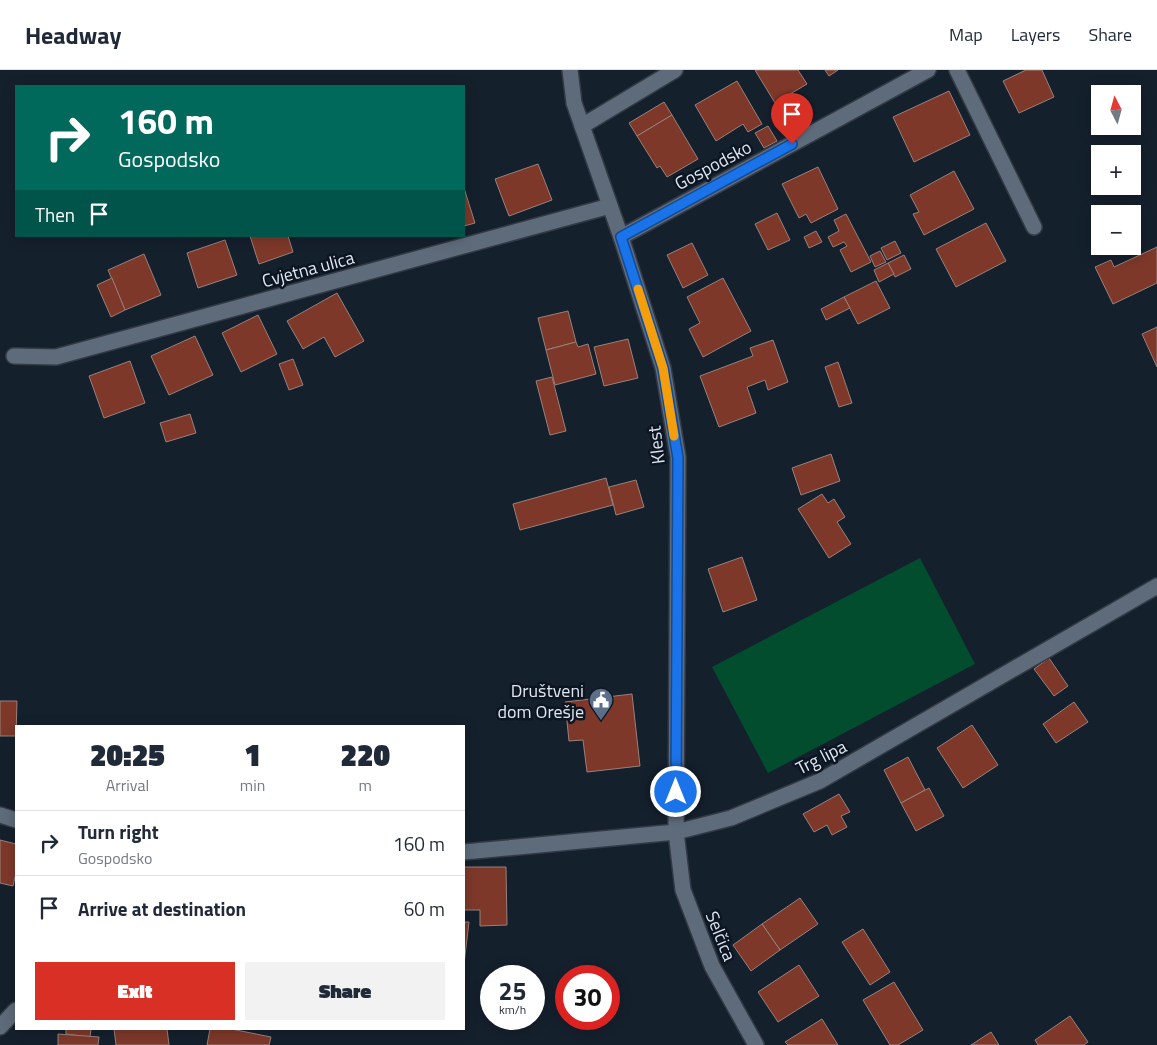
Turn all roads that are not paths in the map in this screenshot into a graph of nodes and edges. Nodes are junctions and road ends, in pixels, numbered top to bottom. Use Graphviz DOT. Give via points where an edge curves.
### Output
graph roads {
  1 [pos="570,70"];
  2 [pos="675,70"];
  3 [pos="928,70"];
  4 [pos="957,70"];
  5 [pos="582,126"];
  6 [pos="610,206"];
  7 [pos="1034,227"];
  8 [pos="621,237"];
  9 [pos="14,356"];
  10 [pos="1157,586"];
  11 [pos="0,815"];
  12 [pos="15,820"];
  13 [pos="676,832"];
  14 [pos="465,852"];
  15 [pos="15,1011"];
  16 [pos="0,1027"];
  17 [pos="756,1045"];
  1 -- 5 [label="street, Klest" via="574,103"];
  2 -- 5 [label="street"];
  3 -- 8 [label="street, Gospodsko"];
  4 -- 7 [label="street"];
  5 -- 6 [label="street, Klest"];
  6 -- 8 [label="street, Klest"];
  6 -- 9 [label="street, Cvjetna ulica" via="56,357"];
  8 -- 13 [label="street, Klest" via="663,368 678,458"];
  10 -- 13 [label="street, Trg lipa" via="820,781 731,818"];
  11 -- 12 [label="street"];
  13 -- 14 [label="street, Trg lipa"];
  13 -- 17 [label="street, Selčica" via="683,890 712,966"];
  15 -- 16 [label="street"];
}
